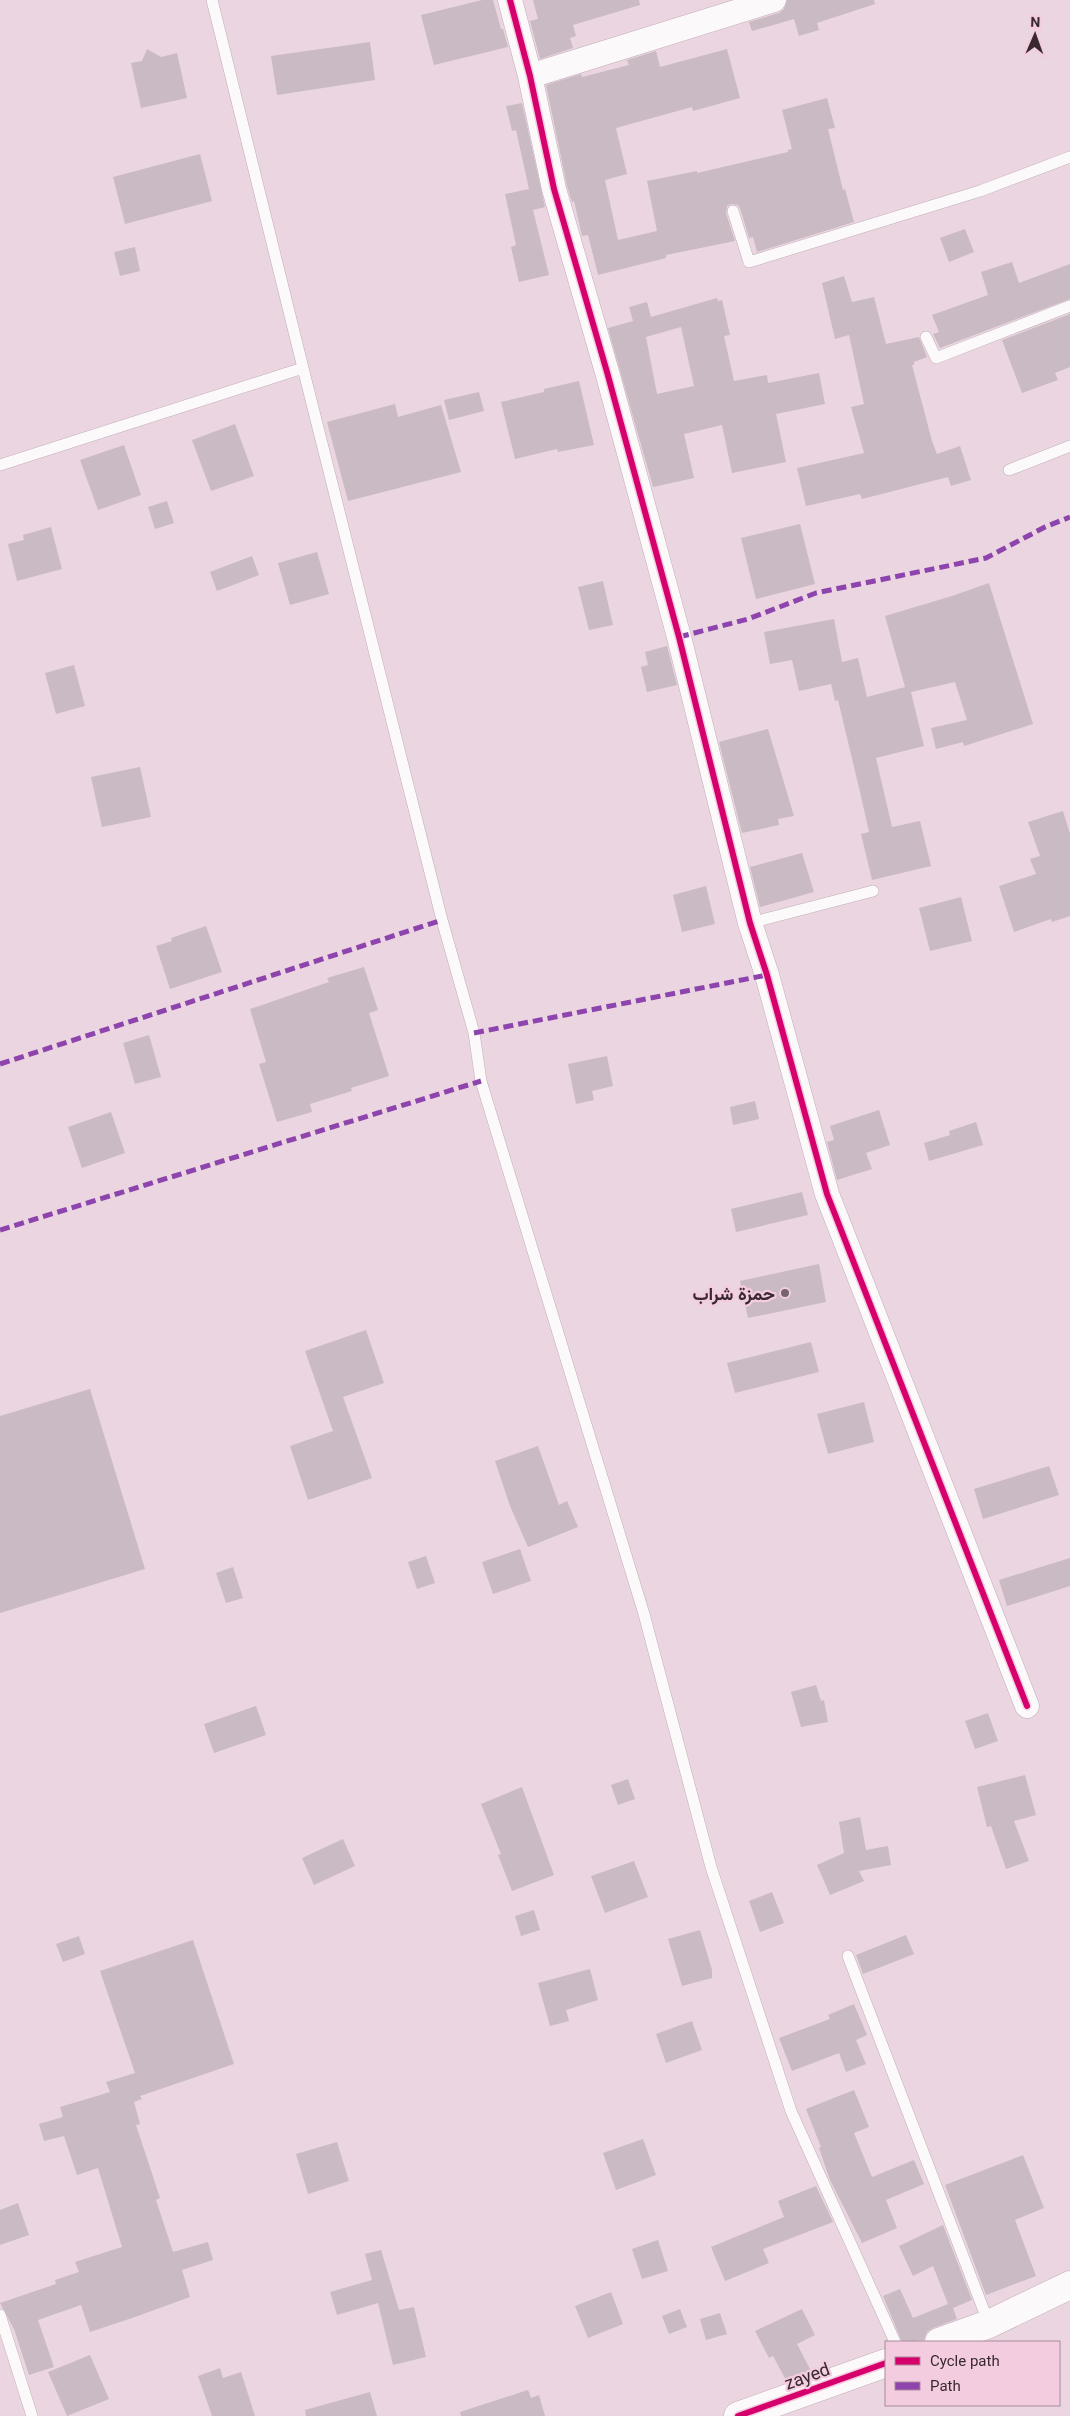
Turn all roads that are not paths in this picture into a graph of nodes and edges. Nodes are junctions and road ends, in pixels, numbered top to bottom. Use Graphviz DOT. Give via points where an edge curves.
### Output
graph roads {
  1 [pos="212,0"];
  2 [pos="510,0"];
  3 [pos="774,0"];
  4 [pos="530,76"];
  5 [pos="1070,157"];
  6 [pos="733,211"];
  7 [pos="1070,306"];
  8 [pos="926,338"];
  9 [pos="303,368"];
  10 [pos="1070,446"];
  11 [pos="0,465"];
  12 [pos="1009,470"];
  13 [pos="873,891"];
  14 [pos="750,924"];
  15 [pos="1027,1706"];
  16 [pos="848,1956"];
  17 [pos="1070,2285"];
  18 [pos="0,2315"];
  19 [pos="989,2324"];
  20 [pos="895,2341"];
  21 [pos="942,2341"];
  22 [pos="885,2363"];
  23 [pos="32,2416"];
  24 [pos="738,2416"];
  1 -- 9 [label="lane"];
  2 -- 4 [label="street"];
  3 -- 4 [label="street"];
  4 -- 14 [label="street" via="554,189 608,372 674,618"];
  5 -- 6 [label="lane" via="980,191 749,262"];
  7 -- 8 [label="lane" via="936,358"];
  9 -- 11 [label="lane"];
  9 -- 20 [label="lane" via="474,1033 481,1081 644,1616 711,1867 791,2111"];
  10 -- 12 [label="lane"];
  13 -- 14 [label="lane"];
  14 -- 15 [label="street" via="827,1194"];
  16 -- 19 [label="lane"];
  17 -- 19 [label="street"];
  18 -- 23 [label="lane"];
  19 -- 21 [label="street"];
  22 -- 24 [label="street, zayed"];
}
